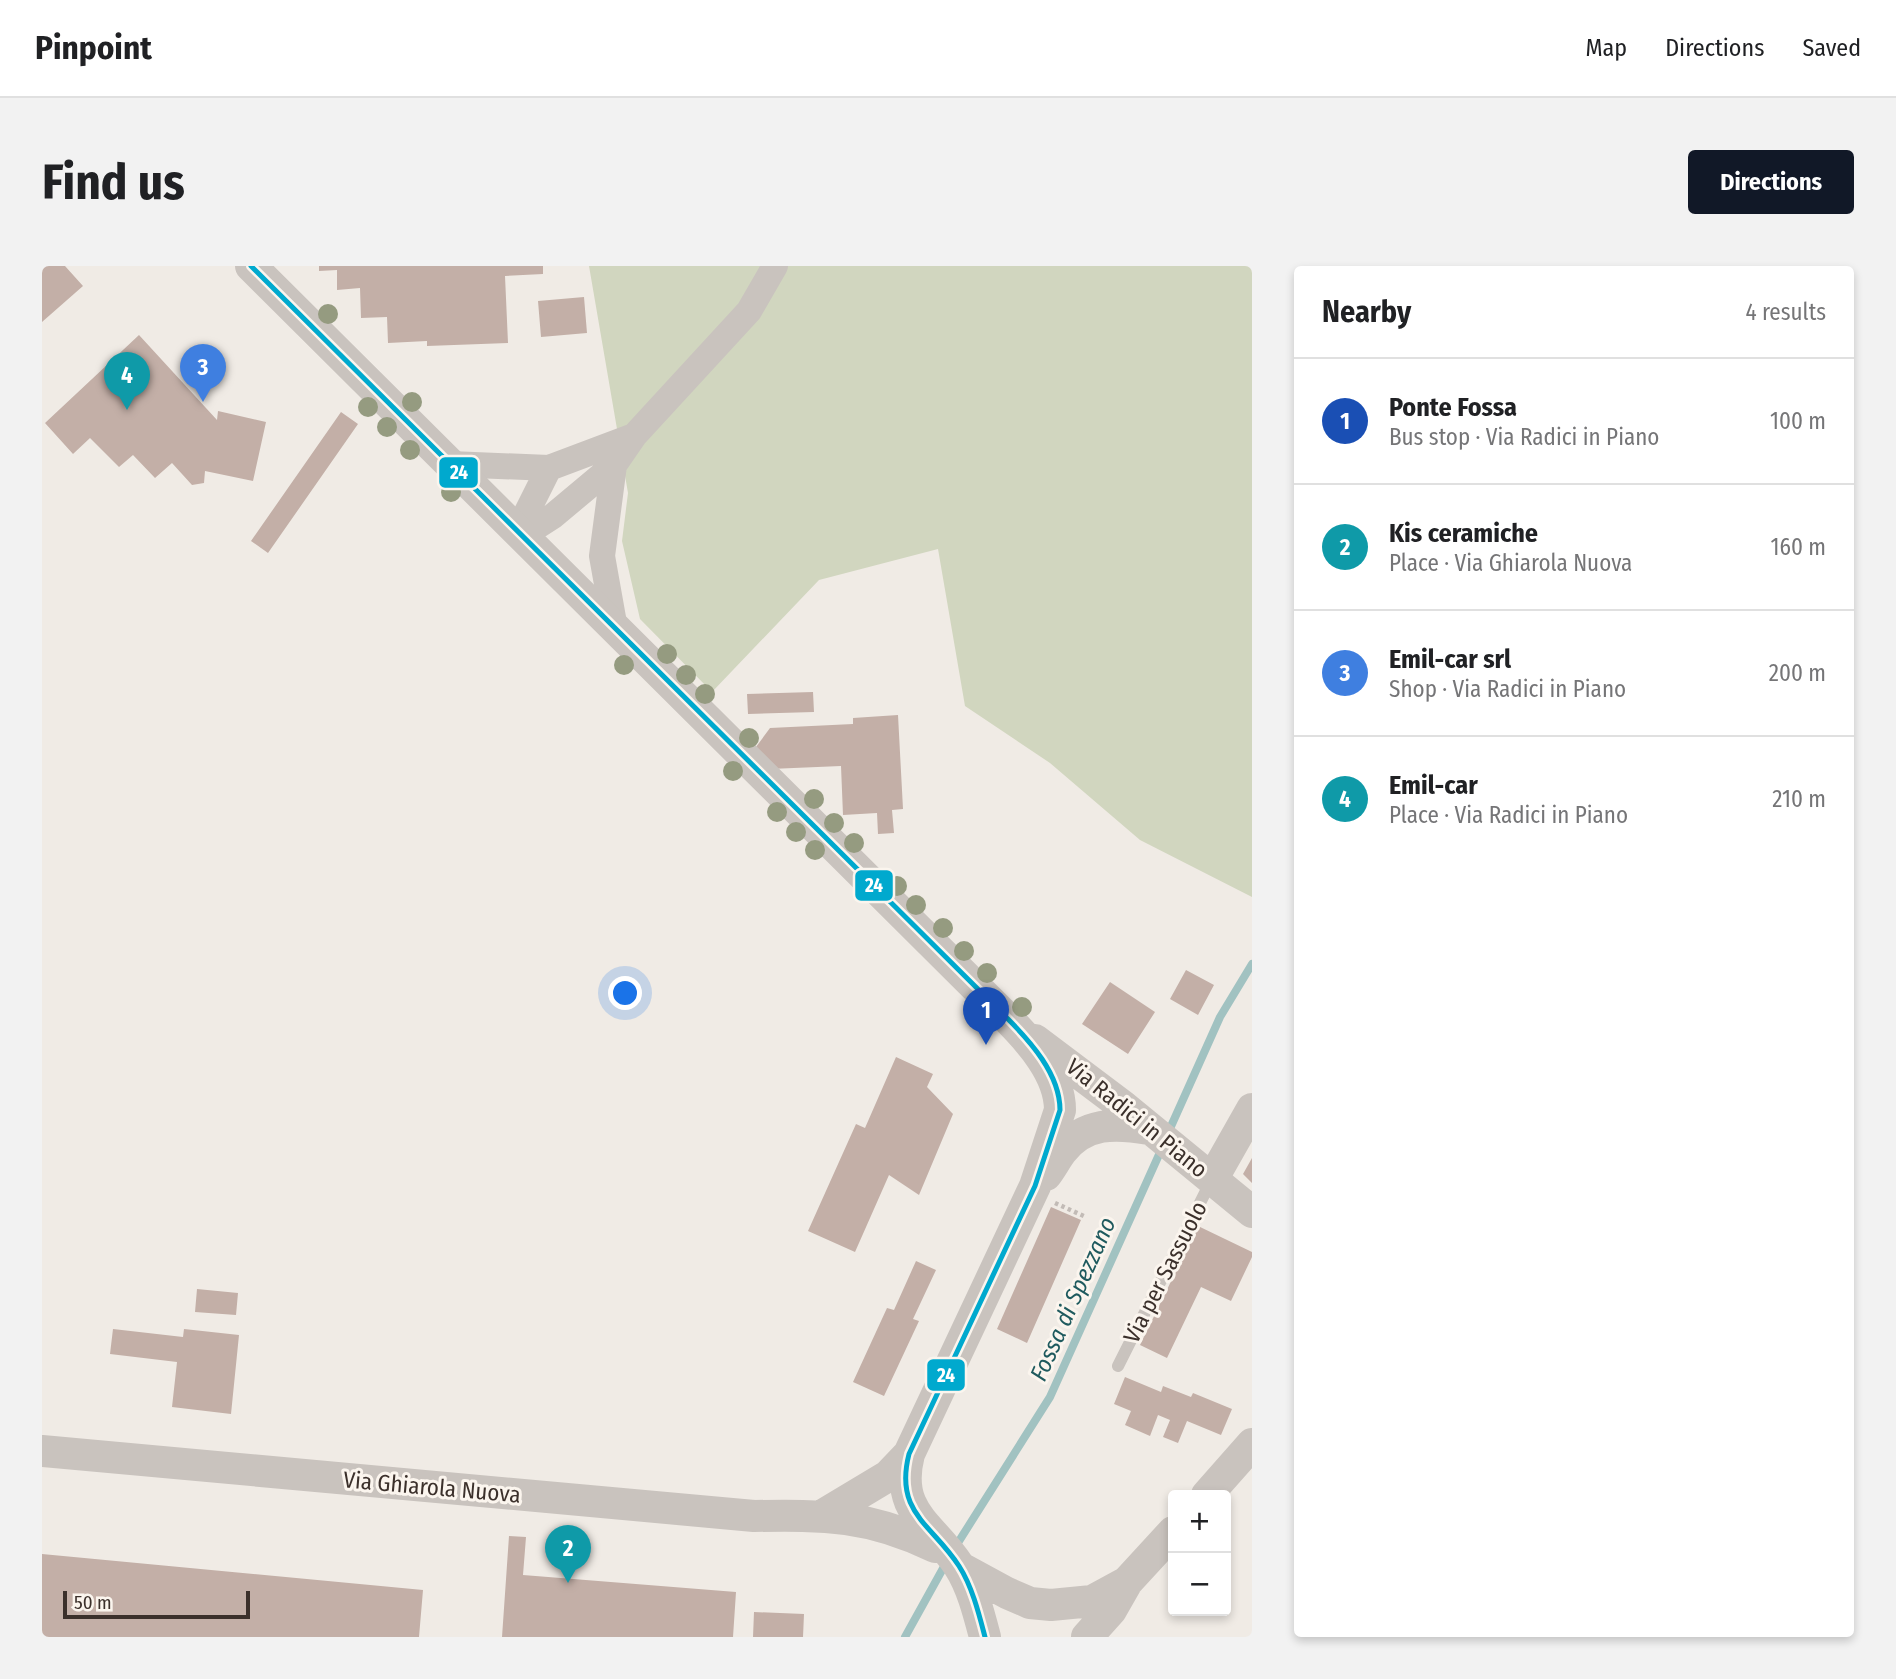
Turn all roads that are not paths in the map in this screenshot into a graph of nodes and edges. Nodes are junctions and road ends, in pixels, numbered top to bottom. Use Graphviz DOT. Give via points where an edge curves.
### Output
graph roads {
  1 [pos="251,266"];
  2 [pos="775,266"];
  3 [pos="634,436"];
  4 [pos="450,464"];
  5 [pos="614,465"];
  6 [pos="549,468"];
  7 [pos="518,530"];
  8 [pos="615,629"];
  9 [pos="1019,1029"];
  10 [pos="1252,1109"];
  11 [pos="1135,1122"];
  12 [pos="1213,1178"];
  13 [pos="1035,1186"];
  14 [pos="1252,1212"];
  15 [pos="1118,1366"];
  16 [pos="1252,1444"];
  17 [pos="42,1451"];
  18 [pos="909,1454"];
  19 [pos="1211,1490"];
  20 [pos="823,1515"];
  21 [pos="915,1529"];
  22 [pos="1168,1537"];
  23 [pos="966,1574"];
  24 [pos="1127,1582"];
  25 [pos="985,1637"];
  26 [pos="1087,1637"];
  1 -- 4 [label="street"];
  2 -- 3 [label="street" via="749,311"];
  3 -- 5 [label="street"];
  3 -- 6 [label="street"];
  4 -- 6 [label="street"];
  4 -- 7 [label="street"];
  5 -- 7 [label="street" via="553,516"];
  5 -- 8 [label="street" via="602,556"];
  6 -- 7 [label="street"];
  7 -- 8 [label="street"];
  8 -- 9 [label="street"];
  9 -- 11 [label="street, Via Radici in Piano" via="1058,1054"];
  9 -- 13 [label="street" via="1046,1065 1060,1099"];
  10 -- 12 [label="street"];
  11 -- 12 [label="street, Via Radici in Piano"];
  11 -- 13 [label="street" via="1102,1124 1085,1132 1062,1150"];
  12 -- 14 [label="street, Via Radici in Piano"];
  12 -- 15 [label="lane, Via per Sassuolo"];
  13 -- 18 [label="street"];
  16 -- 19 [label="street"];
  17 -- 20 [label="street, Via Ghiarola Nuova" via="754,1516"];
  18 -- 20 [label="street" via="888,1476"];
  18 -- 21 [label="street" via="904,1472"];
  20 -- 21 [label="street, Via Ghiarola Nuova"];
  21 -- 23 [label="street, Via Ghiarola Nuova"];
  22 -- 24 [label="street"];
  23 -- 24 [label="street, Via Ghiarola Nuova" via="1030,1603 1051,1605 1092,1601"];
  23 -- 25 [label="street"];
  24 -- 26 [label="street" via="1111,1610"];
}
